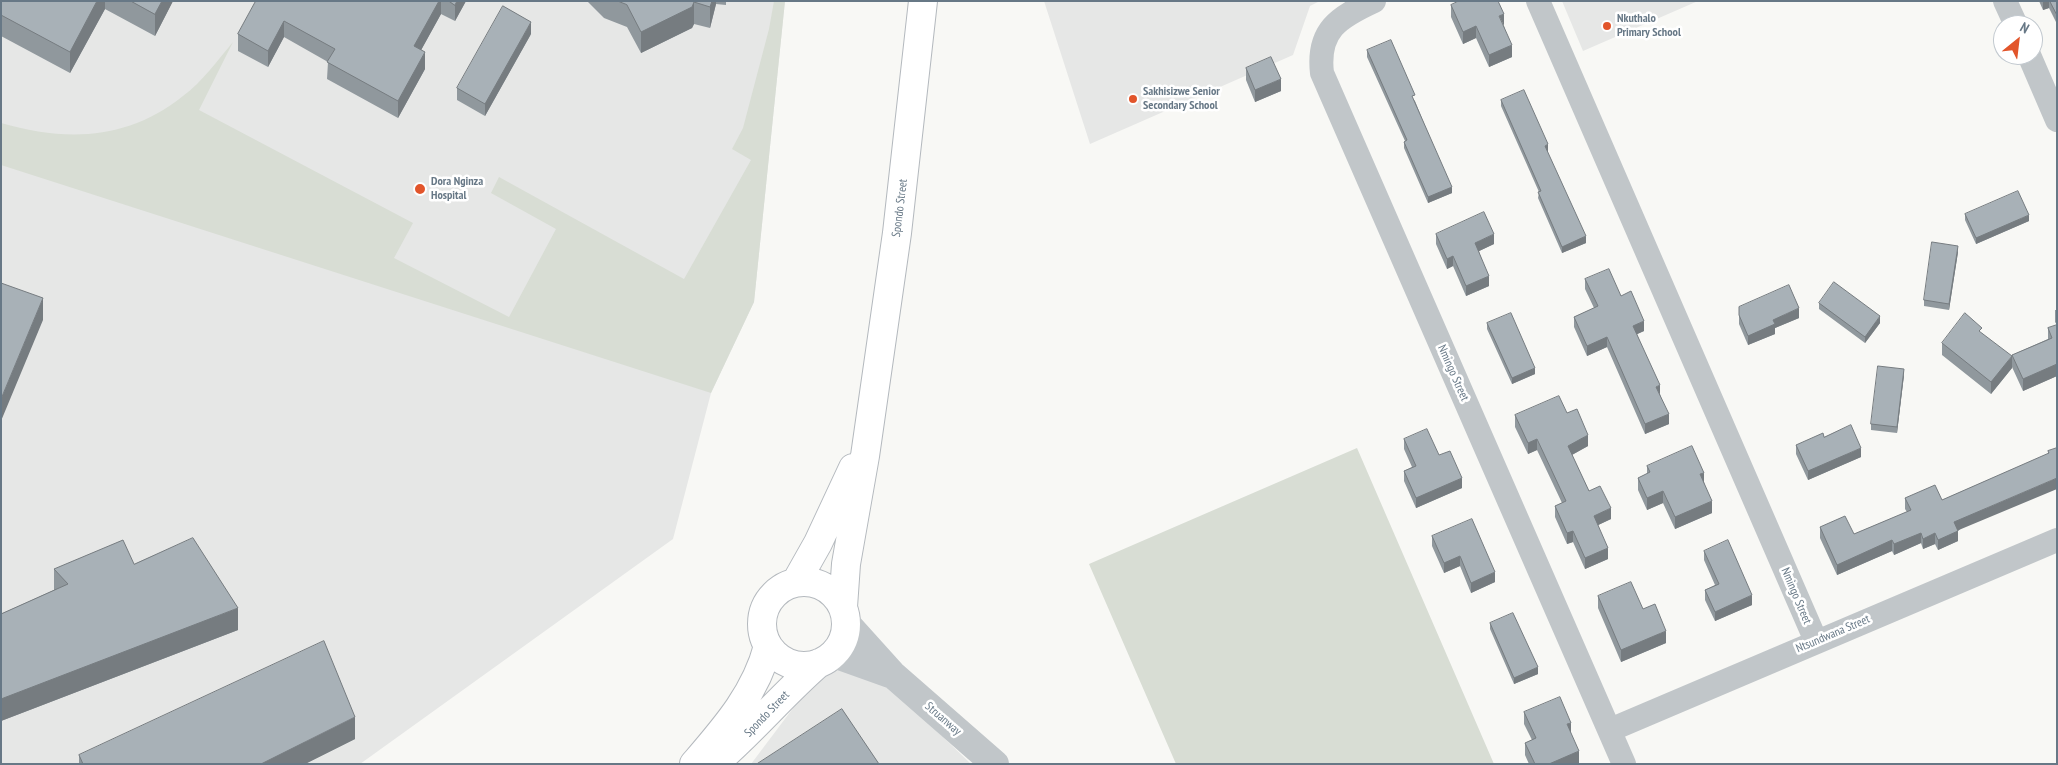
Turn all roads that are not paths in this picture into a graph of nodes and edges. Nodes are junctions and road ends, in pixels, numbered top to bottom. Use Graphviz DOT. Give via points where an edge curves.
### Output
graph roads {
  1 [pos="923,1"];
  2 [pos="1374,1"];
  3 [pos="1538,1"];
  4 [pos="2006,1"];
  5 [pos="2012,15"];
  6 [pos="2033,65"];
  7 [pos="2057,120"];
  8 [pos="871,414"];
  9 [pos="2057,540"];
  10 [pos="796,582"];
  11 [pos="844,615"];
  12 [pos="1816,641"];
  13 [pos="768,646"];
  14 [pos="826,659"];
  15 [pos="892,674"];
  16 [pos="1610,730"];
  17 [pos="694,764"];
  18 [pos="714,764"];
  19 [pos="995,764"];
  20 [pos="1624,764"];
  1 -- 8 [label="main road, Spondo Street" via="898,233"];
  2 -- 16 [label="street, Nmingo Street" via="1348,13 1331,28 1320,56 1322,73"];
  3 -- 12 [label="street, Nmingo Street"];
  4 -- 5 [label="street"];
  6 -- 7 [label="street"];
  8 -- 10 [label="main road, Spondo Street" via="850,475"];
  8 -- 11 [label="main road, Spondo Street" via="846,564"];
  9 -- 12 [label="street, Ntsundwana Street"];
  10 -- 11 [label="main road" via="824,586 835,595"];
  10 -- 13 [label="main road" via="775,593 765,607 761,624"];
  11 -- 14 [label="main road" via="843,640"];
  11 -- 15 [label="street, Struanway"];
  12 -- 16 [label="street, Ntsundwana Street"];
  13 -- 14 [label="main road" via="786,662 802,666"];
  13 -- 17 [label="main road, Spondo Street" via="763,668 750,694"];
  14 -- 15 [label="street, Struanway"];
  14 -- 18 [label="main road, Spondo Street"];
  15 -- 19 [label="street, Struanway"];
  16 -- 20 [label="street, Nmingo Street"];
}
